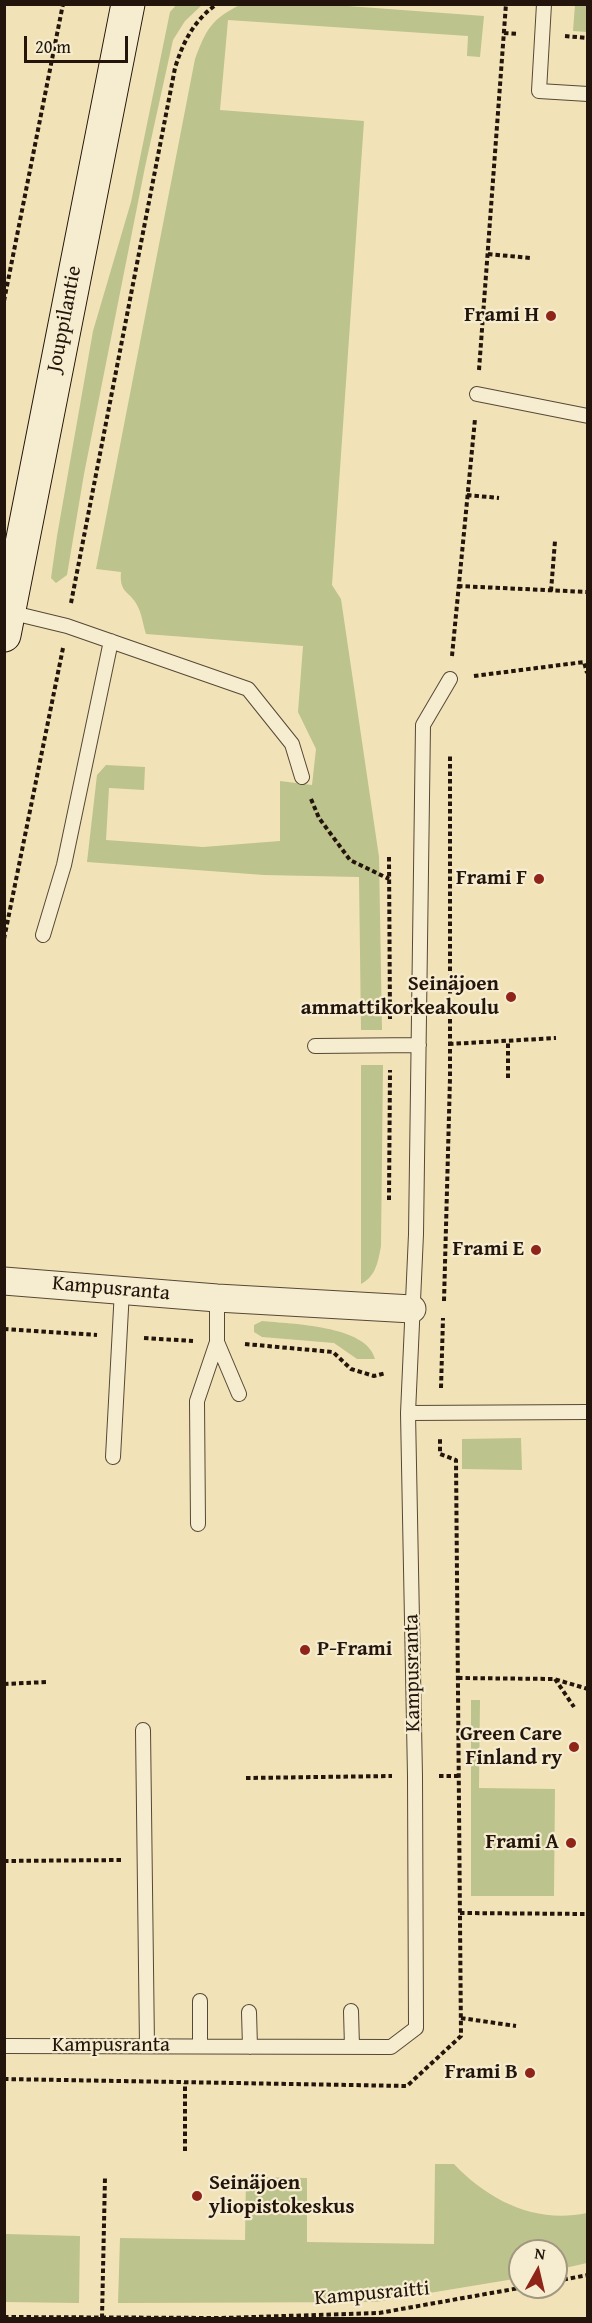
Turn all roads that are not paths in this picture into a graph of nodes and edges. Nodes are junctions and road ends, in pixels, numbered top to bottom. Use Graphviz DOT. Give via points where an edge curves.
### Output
graph roads {
  1 [pos="128,4"];
  2 [pos="544,4"];
  3 [pos="588,94"];
  4 [pos="477,394"];
  5 [pos="588,416"];
  6 [pos="7,623"];
  7 [pos="111,641"];
  8 [pos="450,679"];
  9 [pos="302,777"];
  10 [pos="43,935"];
  11 [pos="419,1045"];
  12 [pos="315,1046"];
  13 [pos="4,1281"];
  14 [pos="122,1290"];
  15 [pos="217,1298"];
  16 [pos="412,1309"];
  17 [pos="218,1342"];
  18 [pos="239,1394"];
  19 [pos="408,1413"];
  20 [pos="588,1413"];
  21 [pos="114,1456"];
  22 [pos="198,1524"];
  23 [pos="143,1730"];
  24 [pos="200,2001"];
  25 [pos="351,2011"];
  26 [pos="249,2012"];
  27 [pos="4,2046"];
  28 [pos="147,2046"];
  29 [pos="200,2046"];
  30 [pos="250,2047"];
  31 [pos="352,2047"];
  1 -- 6 [label="main road, Jouppilantie"];
  2 -- 3 [label="lane" via="539,91"];
  4 -- 5 [label="lane"];
  6 -- 7 [label="lane" via="67,626"];
  7 -- 9 [label="lane" via="248,689 292,744"];
  7 -- 10 [label="lane" via="64,865"];
  8 -- 11 [label="lane" via="423,725"];
  11 -- 12 [label="lane"];
  11 -- 16 [label="lane"];
  13 -- 14 [label="street, Kampusranta"];
  14 -- 15 [label="street, Kampusranta"];
  14 -- 21 [label="lane"];
  15 -- 16 [label="street, Kampusranta"];
  15 -- 17 [label="lane"];
  16 -- 19 [label="lane, Kampusranta"];
  17 -- 18 [label="lane"];
  17 -- 22 [label="lane" via="197,1401"];
  19 -- 20 [label="lane"];
  19 -- 31 [label="lane, Kampusranta" via="416,2028 391,2048"];
  23 -- 28 [label="lane"];
  24 -- 29 [label="lane"];
  25 -- 31 [label="lane"];
  26 -- 30 [label="lane"];
  27 -- 28 [label="lane, Kampusranta"];
  28 -- 29 [label="lane, Kampusranta"];
  29 -- 30 [label="lane, Kampusranta"];
  30 -- 31 [label="lane, Kampusranta"];
}
